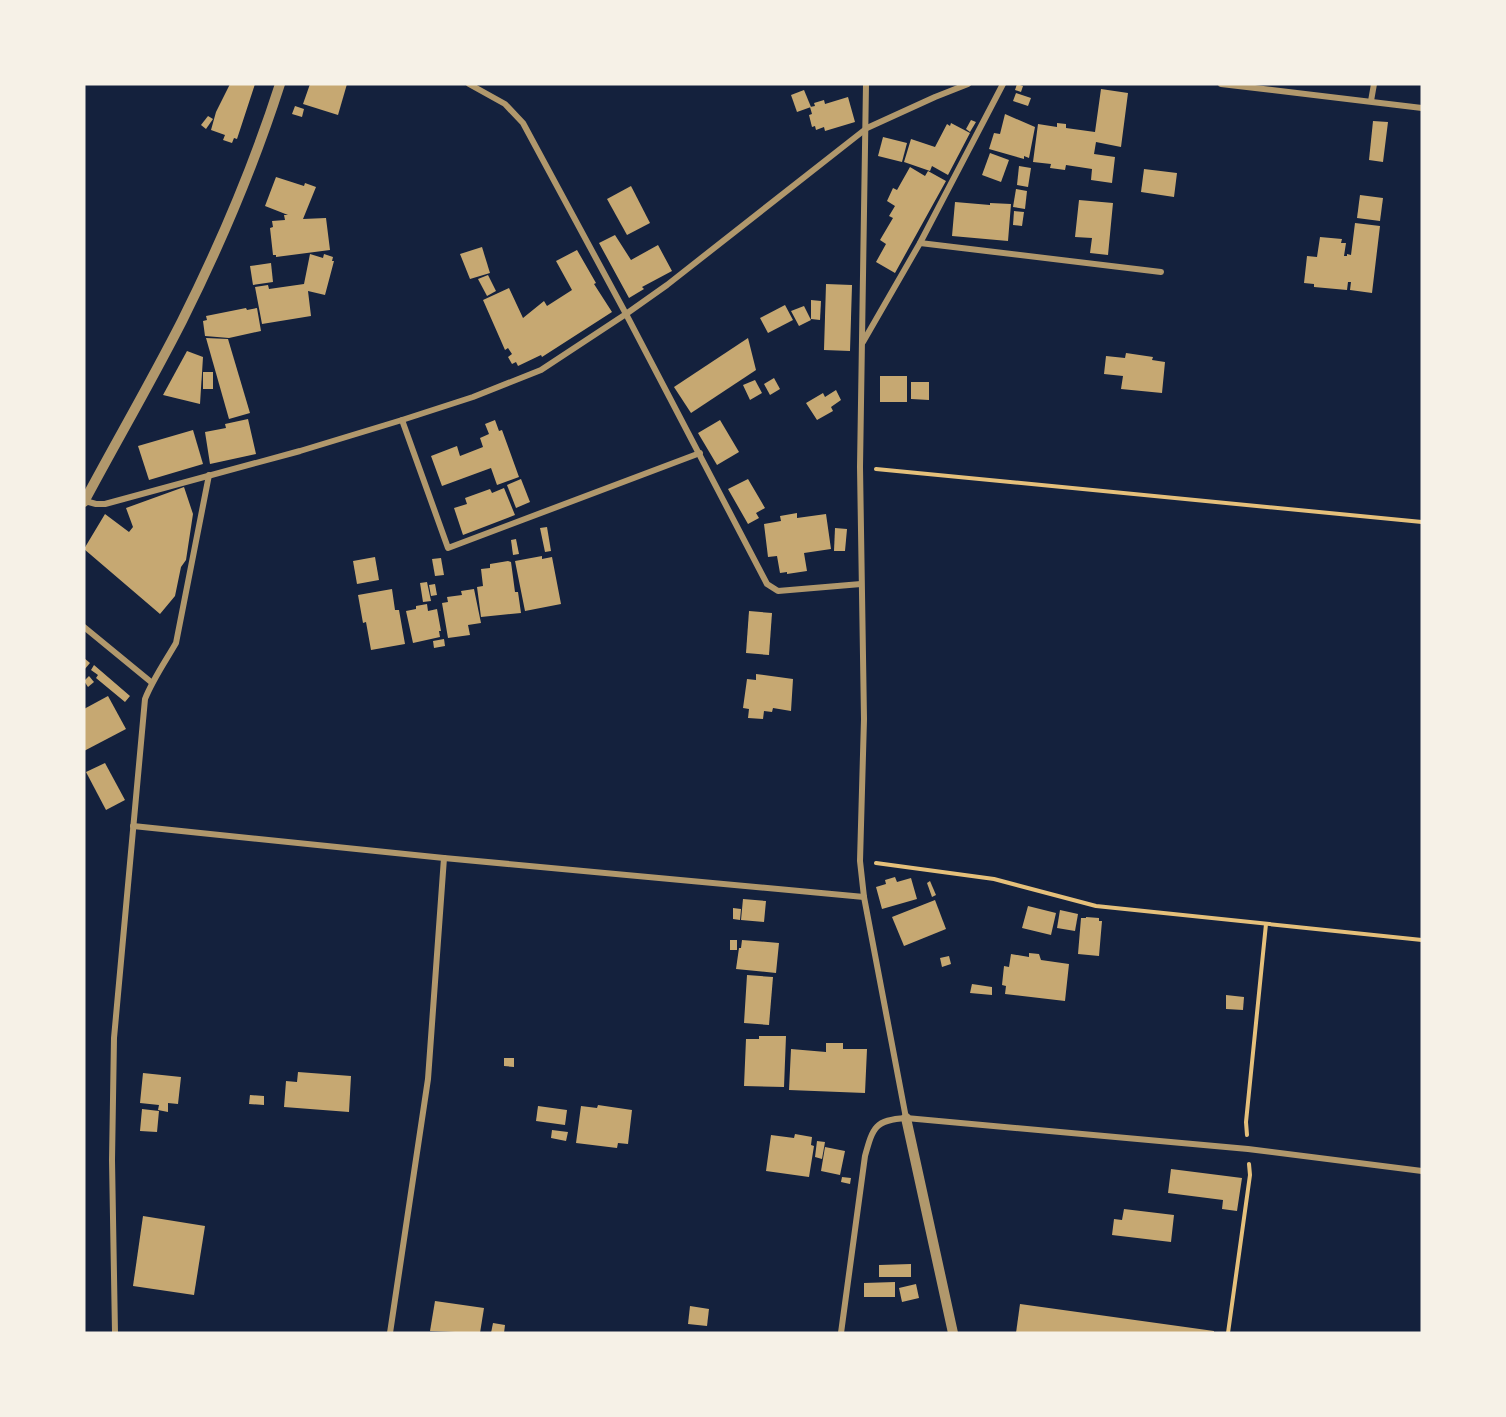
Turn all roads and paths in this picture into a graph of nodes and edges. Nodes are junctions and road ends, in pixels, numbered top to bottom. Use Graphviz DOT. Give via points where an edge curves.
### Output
graph roads {
  1 [pos="280,84"];
  2 [pos="469,84"];
  3 [pos="866,84"];
  4 [pos="968,84"];
  5 [pos="1003,84"];
  6 [pos="1221,84"];
  7 [pos="1374,84"];
  8 [pos="1371,101"];
  9 [pos="1422,108"];
  10 [pos="867,128"];
  11 [pos="920,243"];
  12 [pos="1161,272"];
  13 [pos="626,314"];
  14 [pos="863,343"];
  15 [pos="402,420"];
  16 [pos="700,453"];
  17 [pos="860,467"];
  18 [pos="209,475"];
  19 [pos="84,501"];
  20 [pos="1422,522"];
  21 [pos="861,584"];
  22 [pos="84,627"];
  23 [pos="151,682"];
  24 [pos="134,826"];
  25 [pos="444,858"];
  26 [pos="860,861"];
  27 [pos="864,897"];
  28 [pos="1266,924"];
  29 [pos="1422,940"];
  30 [pos="906,1118"];
  31 [pos="1248,1149"];
  32 [pos="1422,1171"];
  33 [pos="115,1333"];
  34 [pos="390,1333"];
  35 [pos="841,1333"];
  36 [pos="952,1333"];
  37 [pos="1228,1333"];
  1 -- 19 [label="street" via="202,279"];
  2 -- 13 [label="street" via="505,104 523,123"];
  3 -- 10 [label="street"];
  4 -- 10 [label="street"];
  5 -- 11 [label="street"];
  6 -- 8 [label="street"];
  7 -- 8 [label="street"];
  8 -- 9 [label="street"];
  10 -- 13 [label="street"];
  10 -- 14 [label="street"];
  11 -- 12 [label="street"];
  11 -- 14 [label="street"];
  13 -- 15 [label="street" via="541,370"];
  13 -- 16 [label="street"];
  14 -- 17 [label="street"];
  15 -- 16 [label="street" via="448,548"];
  15 -- 18 [label="street"];
  16 -- 21 [label="street" via="767,584 778,591"];
  17 -- 20 [label="path"];
  17 -- 21 [label="street"];
  18 -- 19 [label="street" via="105,504"];
  18 -- 23 [label="street" via="176,643"];
  21 -- 26 [label="street" via="864,719"];
  22 -- 23 [label="street"];
  23 -- 24 [label="street" via="145,699"];
  24 -- 25 [label="street"];
  24 -- 33 [label="street" via="114,1038"];
  25 -- 27 [label="street"];
  25 -- 34 [label="street" via="428,1079"];
  26 -- 27 [label="street"];
  26 -- 28 [label="path" via="994,879 1096,906"];
  27 -- 30 [label="street"];
  28 -- 29 [label="path"];
  28 -- 31 [label="path" via="1246,1122"];
  30 -- 31 [label="street"];
  30 -- 35 [label="street" via="887,1119 875,1128 870,1139"];
  30 -- 36 [label="street"];
  31 -- 32 [label="street"];
  31 -- 37 [label="path" via="1251,1175"];
}
